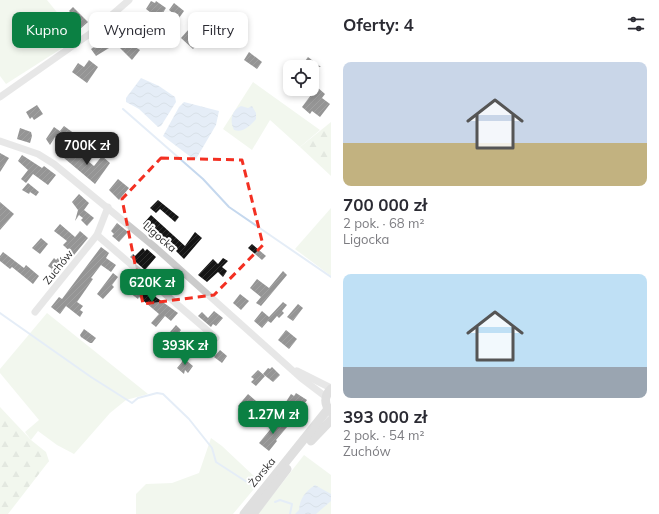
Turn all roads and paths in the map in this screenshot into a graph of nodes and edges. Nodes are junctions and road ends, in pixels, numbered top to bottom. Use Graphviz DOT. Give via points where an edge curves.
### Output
graph roads {
  1 [pos="129,0"];
  2 [pos="0,96"];
  3 [pos="0,140"];
  4 [pos="108,208"];
  5 [pos="98,235"];
  6 [pos="35,312"];
  7 [pos="216,338"];
  8 [pos="329,391"];
  9 [pos="330,411"];
  10 [pos="331,420"];
  11 [pos="244,514"];
  12 [pos="253,514"];
  1 -- 2 [label="street" via="91,33"];
  3 -- 4 [label="street, Ligocka" via="45,158"];
  4 -- 5 [label="street, Zuchów"];
  4 -- 8 [label="street, Ligocka" via="301,378"];
  5 -- 6 [label="street, Zuchów"];
  5 -- 7 [label="street"];
  8 -- 9 [label="main road"];
  9 -- 11 [label="main road, Żorska"];
  10 -- 12 [label="main road, Żorska" via="297,456"];
}
